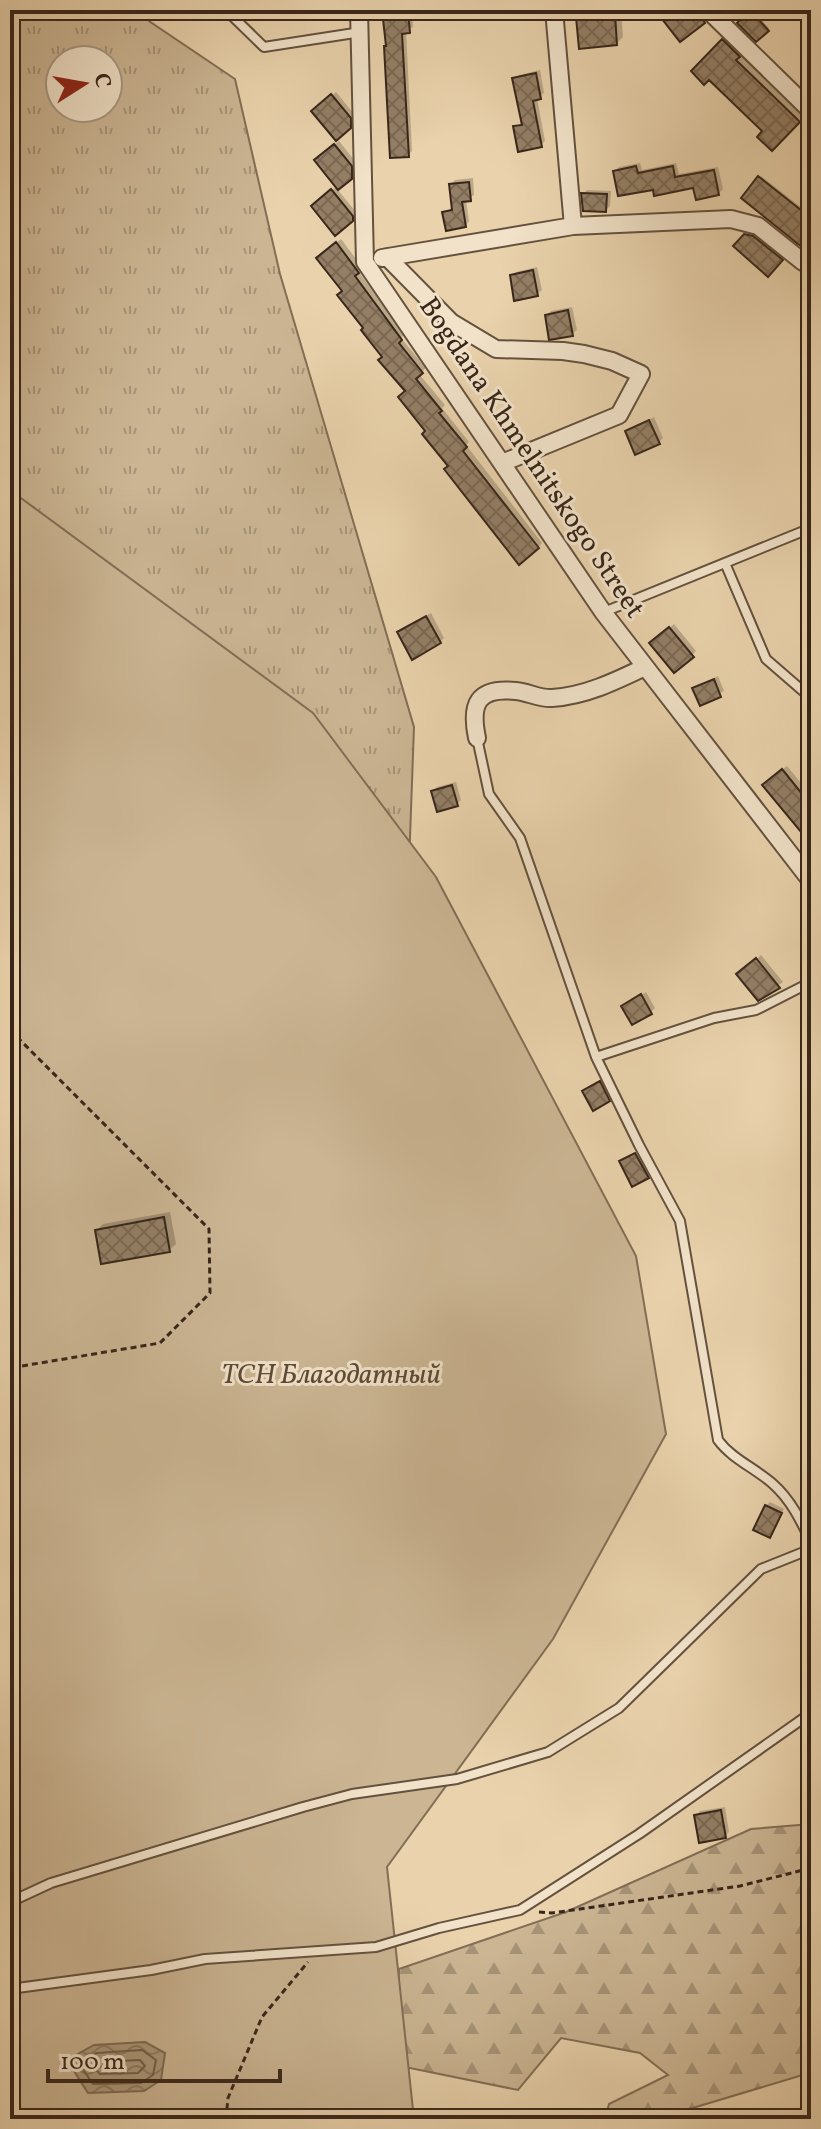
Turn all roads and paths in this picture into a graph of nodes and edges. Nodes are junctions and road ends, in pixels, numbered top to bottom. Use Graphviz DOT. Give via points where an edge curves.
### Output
graph roads {
  1 [pos="226,10"];
  2 [pos="359,10"];
  3 [pos="554,10"];
  4 [pos="708,10"];
  5 [pos="362,32"];
  6 [pos="811,111"];
  7 [pos="573,226"];
  8 [pos="387,257"];
  9 [pos="365,262"];
  10 [pos="803,262"];
  11 [pos="502,463"];
  12 [pos="811,528"];
  13 [pos="725,563"];
  14 [pos="603,612"];
  15 [pos="645,667"];
  16 [pos="811,698"];
  17 [pos="477,738"];
  18 [pos="811,881"];
  19 [pos="811,982"];
  20 [pos="10,1030"];
  21 [pos="596,1057"];
  22 [pos="10,1368"];
  23 [pos="811,1542"];
  24 [pos="811,1549"];
  25 [pos="811,1713"];
  26 [pos="811,1868"];
  27 [pos="10,1902"];
  28 [pos="520,1910"];
  29 [pos="315,1953"];
  30 [pos="10,1989"];
  31 [pos="226,2119"];
  1 -- 5 [label="lane" via="264,47"];
  2 -- 5 [label="street"];
  3 -- 7 [label="street"];
  4 -- 6 [label="street"];
  5 -- 9 [label="street"];
  7 -- 8 [label="street"];
  7 -- 10 [label="street" via="731,219 758,226"];
  8 -- 9 [label="street"];
  8 -- 11 [label="street" via="451,322 496,349 584,354 641,374 619,415"];
  9 -- 11 [label="street, Bogdana Khmelnitskogo Street"];
  11 -- 14 [label="street, Bogdana Khmelnitskogo Street"];
  12 -- 13 [label="lane"];
  13 -- 14 [label="lane"];
  13 -- 16 [label="lane" via="766,659"];
  14 -- 15 [label="street, Bogdana Khmelnitskogo Street"];
  15 -- 17 [label="street" via="605,686 550,699 492,691 479,700 472,716"];
  15 -- 18 [label="street, Bogdana Khmelnitskogo Street"];
  17 -- 21 [label="lane" via="489,794 520,838"];
  19 -- 21 [label="lane" via="756,1010 714,1018"];
  20 -- 22 [label="path" via="209,1229 210,1293 160,1343"];
  21 -- 23 [label="lane" via="680,1221 718,1440 727,1453 773,1484 797,1512"];
  24 -- 27 [label="lane" via="761,1569 619,1708 548,1752 457,1779 352,1794 303,1807 51,1883"];
  25 -- 28 [label="lane"];
  26 -- 28 [label="path" via="740,1886 552,1913"];
  28 -- 29 [label="lane" via="376,1947"];
  29 -- 30 [label="lane" via="205,1959"];
  29 -- 31 [label="path" via="262,2017 228,2098"];
}
